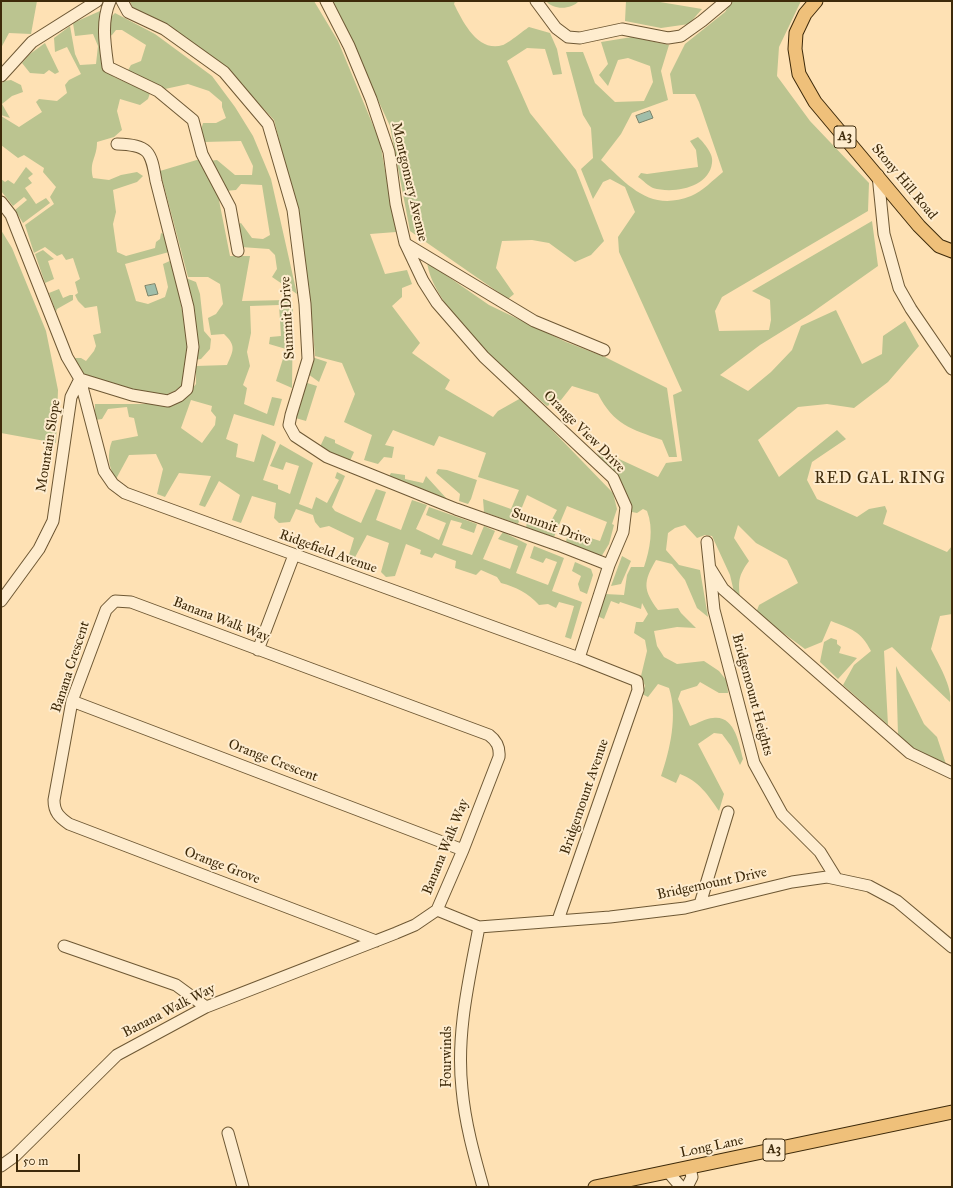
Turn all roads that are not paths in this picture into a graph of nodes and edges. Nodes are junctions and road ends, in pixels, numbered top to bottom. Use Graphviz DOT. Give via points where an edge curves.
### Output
graph roads {
  1 [pos="97,1"];
  2 [pos="110,1"];
  3 [pos="122,1"];
  4 [pos="326,1"];
  5 [pos="536,1"];
  6 [pos="726,1"];
  7 [pos="816,1"];
  8 [pos="1,76"];
  9 [pos="117,144"];
  10 [pos="878,175"];
  11 [pos="1,202"];
  12 [pos="405,243"];
  13 [pos="952,250"];
  14 [pos="238,251"];
  15 [pos="437,303"];
  16 [pos="604,350"];
  17 [pos="952,369"];
  18 [pos="80,379"];
  19 [pos="708,542"];
  20 [pos="294,556"];
  21 [pos="609,566"];
  22 [pos="709,566"];
  23 [pos="1,601"];
  24 [pos="115,601"];
  25 [pos="258,650"];
  26 [pos="579,658"];
  27 [pos="638,683"];
  28 [pos="72,701"];
  29 [pos="952,773"];
  30 [pos="728,812"];
  31 [pos="59,817"];
  32 [pos="463,850"];
  33 [pos="836,878"];
  34 [pos="700,904"];
  35 [pos="437,910"];
  36 [pos="558,920"];
  37 [pos="479,927"];
  38 [pos="376,941"];
  39 [pos="64,946"];
  40 [pos="952,947"];
  41 [pos="206,1007"];
  42 [pos="952,1112"];
  43 [pos="228,1133"];
  44 [pos="1,1166"];
  45 [pos="690,1168"];
  46 [pos="669,1172"];
  47 [pos="243,1187"];
  48 [pos="483,1187"];
  49 [pos="595,1187"];
  50 [pos="680,1187"];
  51 [pos="687,1187"];
  1 -- 8 [label="street" via="32,42"];
  2 -- 14 [label="street" via="106,10 104,41 108,67 158,91 193,120 202,154 230,207"];
  3 -- 21 [label="street, Summit Drive" via="128,12 164,29 224,72 268,124 292,210 305,304 308,360 291,415 290,425 295,436 327,457"];
  4 -- 12 [label="street, Montgomery Avenue" via="349,46 389,152 396,204"];
  5 -- 6 [label="street" via="556,28 568,37 580,38 622,29 668,38 681,36"];
  7 -- 10 [label="main road, Stony Hill Road / A3" via="805,14 796,33 795,49 799,74 815,102"];
  9 -- 18 [label="street" via="135,144 142,147 153,162 188,307 193,346 190,378 187,389 168,401 132,396"];
  10 -- 13 [label="main road, Stony Hill Road / A3" via="919,226 939,246"];
  10 -- 17 [label="street" via="884,234 899,288"];
  11 -- 18 [label="street" via="11,215 68,357"];
  12 -- 15 [label="street, Montgomery Avenue"];
  12 -- 16 [label="street" via="534,321"];
  15 -- 21 [label="street, Orange View Drive" via="484,356 613,478 626,507 623,532"];
  18 -- 20 [label="street, Ridgefield Avenue" via="104,472 113,484 125,493"];
  18 -- 23 [label="street, Mountain Slope" via="71,397 53,521 39,549"];
  19 -- 22 [label="street, Bridgemount Heights"];
  20 -- 25 [label="street"];
  20 -- 26 [label="street, Ridgefield Avenue"];
  21 -- 26 [label="street, Orange View Drive"];
  22 -- 29 [label="street, Bridgemount Heights" via="723,589 910,753"];
  22 -- 33 [label="street, Bridgemount Heights" via="714,610 754,763 782,814 820,852"];
  24 -- 25 [label="street, Banana Walk Way" via="131,602"];
  24 -- 28 [label="street, Banana Crescent" via="106,610"];
  25 -- 32 [label="street, Banana Walk Way" via="495,739 499,757"];
  26 -- 27 [label="street, Ridgefield Avenue" via="634,679"];
  27 -- 36 [label="street, Bridgemount Avenue" via="638,690"];
  28 -- 31 [label="street, Banana Crescent" via="54,800 54,808"];
  28 -- 32 [label="street, Orange Crescent"];
  30 -- 34 [label="street"];
  31 -- 38 [label="street, Orange Grove" via="69,824"];
  32 -- 35 [label="street, Banana Walk Way"];
  33 -- 34 [label="street, Bridgemount Drive" via="792,882"];
  33 -- 40 [label="street, Bridgemount Drive" via="869,886 897,901"];
  34 -- 36 [label="street, Bridgemount Drive" via="610,917"];
  35 -- 37 [label="street, Bridgemount Drive"];
  35 -- 38 [label="street, Banana Walk Way" via="415,925"];
  36 -- 37 [label="street, Bridgemount Drive"];
  37 -- 48 [label="street, Fourwinds" via="461,1039 462,1089 470,1139"];
  38 -- 41 [label="street, Banana Walk Way"];
  39 -- 41 [label="street" via="176,985"];
  41 -- 44 [label="street, Banana Walk Way" via="117,1055 15,1156"];
  42 -- 45 [label="main road, Long Lane / A3"];
  43 -- 47 [label="street"];
  45 -- 46 [label="main road, Long Lane / A3"];
  45 -- 51 [label="street" via="692,1177"];
  46 -- 49 [label="main road, Long Lane / A3"];
  46 -- 50 [label="street"];
}
